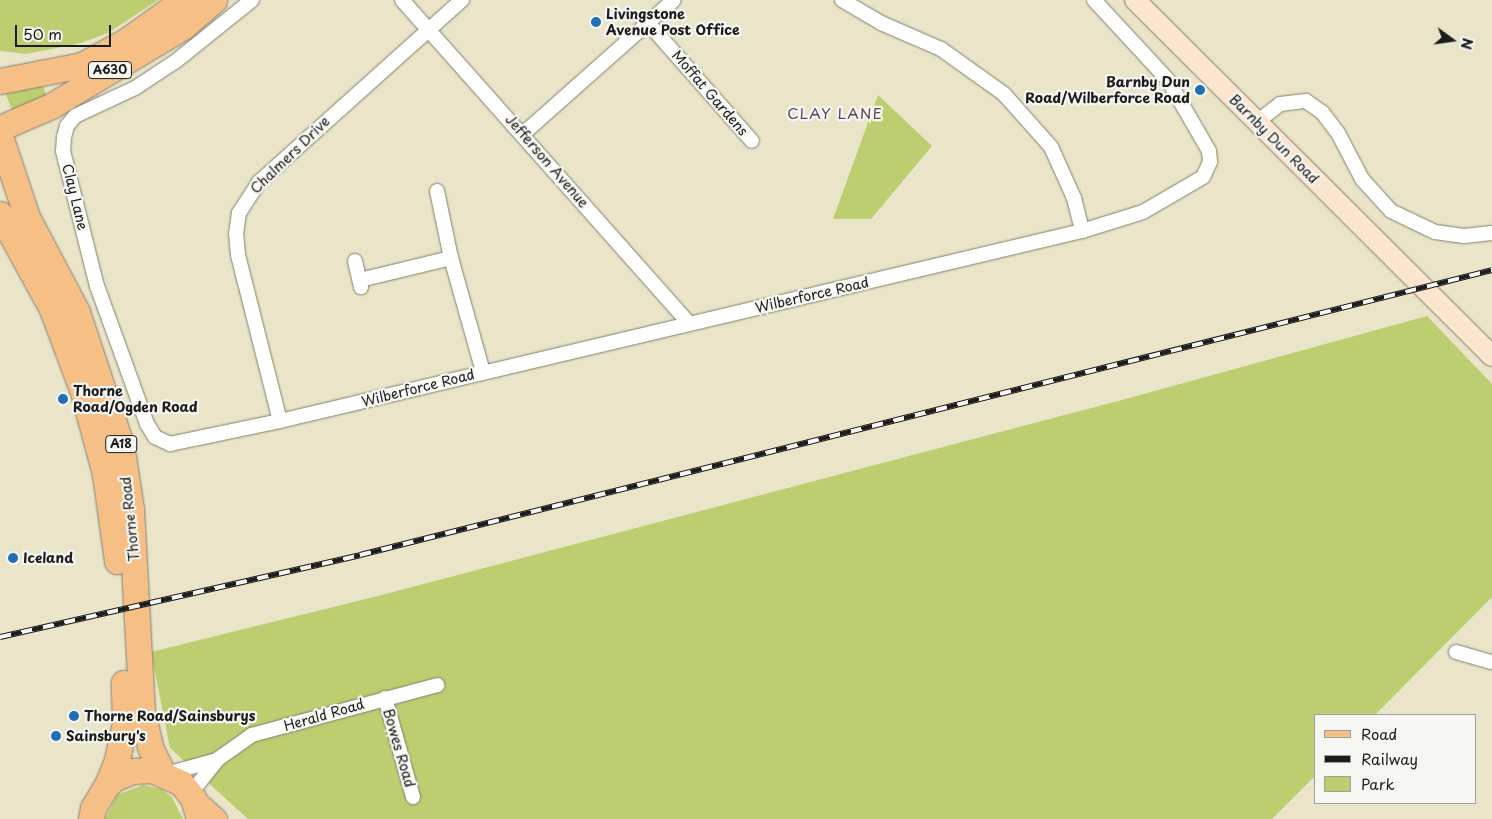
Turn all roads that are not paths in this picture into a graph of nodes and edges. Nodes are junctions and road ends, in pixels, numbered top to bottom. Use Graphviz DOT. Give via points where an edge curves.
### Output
graph roads {
  1 [pos="183,0"];
  2 [pos="214,0"];
  3 [pos="252,0"];
  4 [pos="402,0"];
  5 [pos="462,0"];
  6 [pos="674,0"];
  7 [pos="842,0"];
  8 [pos="1094,0"];
  9 [pos="1135,0"];
  10 [pos="648,23"];
  11 [pos="429,30"];
  12 [pos="0,81"];
  13 [pos="1257,122"];
  14 [pos="0,128"];
  15 [pos="524,133"];
  16 [pos="0,136"];
  17 [pos="752,141"];
  18 [pos="437,191"];
  19 [pos="0,214"];
  20 [pos="1082,231"];
  21 [pos="1492,233"];
  22 [pos="451,258"];
  23 [pos="355,261"];
  24 [pos="689,324"];
  25 [pos="1492,356"];
  26 [pos="483,372"];
  27 [pos="280,421"];
  28 [pos="198,440"];
  29 [pos="1456,652"];
  30 [pos="1492,662"];
  31 [pos="437,685"];
  32 [pos="385,698"];
  33 [pos="218,760"];
  34 [pos="164,773"];
  35 [pos="107,785"];
  36 [pos="413,798"];
  37 [pos="194,804"];
  38 [pos="91,819"];
  39 [pos="216,819"];
  1 -- 12 [label="highway, A630" via="126,41 82,65"];
  2 -- 14 [label="highway, A630" via="184,26 76,91"];
  3 -- 28 [label="street, Clay Lane" via="176,61 135,88 75,116 64,137 63,151 97,286 147,424 155,437 170,444"];
  4 -- 11 [label="street, Jefferson Avenue"];
  5 -- 11 [label="street, Chalmers Drive"];
  6 -- 10 [label="street"];
  7 -- 20 [label="street" via="882,23 941,49 1004,94 1051,147 1071,189"];
  8 -- 20 [label="street, Wilberforce Road" via="1168,80 1208,152 1210,162 1203,177 1178,194 1127,219"];
  9 -- 13 [label="street, Barnby Dun Road"];
  10 -- 15 [label="street"];
  10 -- 17 [label="street, Moffat Gardens"];
  11 -- 15 [label="street, Jefferson Avenue"];
  11 -- 27 [label="street, Chalmers Drive" via="259,182 239,214 236,234 238,255"];
  13 -- 21 [label="street" via="1280,104 1306,101 1322,112 1338,133 1362,179 1391,211 1435,232 1464,236"];
  13 -- 25 [label="street, Barnby Dun Road"];
  15 -- 24 [label="street, Jefferson Avenue"];
  16 -- 34 [label="highway, Thorne Road / A18" via="27,216 77,312 121,444 131,509 142,711 150,747"];
  18 -- 22 [label="street"];
  19 -- 35 [label="highway, Thorne Road / A18" via="52,308 99,446 112,510 126,710 117,760"];
  20 -- 24 [label="street, Wilberforce Road"];
  22 -- 23 [label="street" via="361,284"];
  22 -- 26 [label="street"];
  24 -- 26 [label="street, Wilberforce Road"];
  26 -- 27 [label="street, Wilberforce Road"];
  27 -- 28 [label="street, Wilberforce Road"];
  29 -- 30 [label="street"];
  31 -- 32 [label="street, Herald Road"];
  32 -- 33 [label="street, Herald Road" via="252,735"];
  32 -- 36 [label="street, Bowes Road"];
  33 -- 34 [label="street, Herald Road"];
  33 -- 37 [label="street, Herald Road"];
  34 -- 35 [label="highway, A18" via="132,770"];
  34 -- 37 [label="highway, A18"];
  35 -- 38 [label="highway, A18" via="93,808"];
  37 -- 39 [label="main road, A18"];
}
